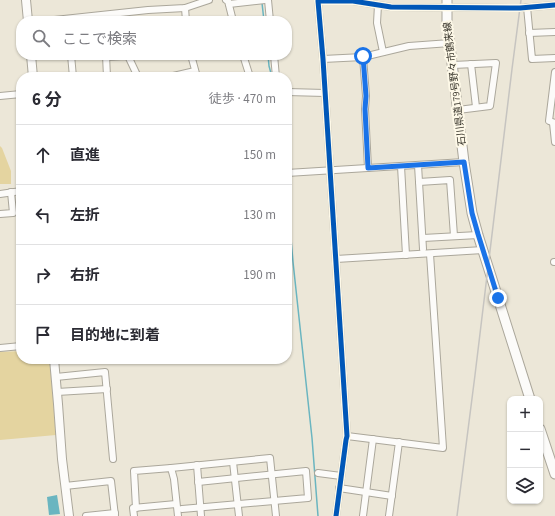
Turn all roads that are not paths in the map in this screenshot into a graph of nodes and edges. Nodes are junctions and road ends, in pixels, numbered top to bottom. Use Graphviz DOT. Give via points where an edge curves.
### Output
graph roads {
  1 [pos="26,0"];
  2 [pos="209,0"];
  3 [pos="262,0"];
  4 [pos="268,0"];
  5 [pos="488,0"];
  6 [pos="516,0"];
  7 [pos="318,1"];
  8 [pos="227,2"];
  9 [pos="375,3"];
  10 [pos="417,4"];
  11 [pos="447,4"];
  12 [pos="555,5"];
  13 [pos="527,7"];
  14 [pos="184,8"];
  15 [pos="488,8"];
  16 [pos="515,8"];
  17 [pos="109,14"];
  18 [pos="28,16"];
  19 [pos="95,16"];
  20 [pos="185,16"];
  21 [pos="231,16"];
  22 [pos="270,16"];
  23 [pos="555,32"];
  24 [pos="529,33"];
  25 [pos="450,43"];
  26 [pos="383,52"];
  27 [pos="363,56"];
  28 [pos="555,58"];
  29 [pos="323,59"];
  30 [pos="31,60"];
  31 [pos="71,60"];
  32 [pos="106,60"];
  33 [pos="130,60"];
  34 [pos="192,60"];
  35 [pos="245,60"];
  36 [pos="274,60"];
  37 [pos="471,64"];
  38 [pos="453,65"];
  39 [pos="33,72"];
  40 [pos="73,72"];
  41 [pos="107,72"];
  42 [pos="136,72"];
  43 [pos="195,72"];
  44 [pos="248,72"];
  45 [pos="276,72"];
  46 [pos="555,72"];
  47 [pos="554,91"];
  48 [pos="292,92"];
  49 [pos="325,93"];
  50 [pos="16,94"];
  51 [pos="0,96"];
  52 [pos="476,108"];
  53 [pos="458,110"];
  54 [pos="554,123"];
  55 [pos="555,142"];
  56 [pos="464,162"];
  57 [pos="418,165"];
  58 [pos="401,166"];
  59 [pos="368,168"];
  60 [pos="330,171"];
  61 [pos="292,173"];
  62 [pos="420,182"];
  63 [pos="12,192"];
  64 [pos="16,192"];
  65 [pos="0,194"];
  66 [pos="0,214"];
  67 [pos="478,234"];
  68 [pos="454,236"];
  69 [pos="423,238"];
  70 [pos="423,249"];
  71 [pos="483,250"];
  72 [pos="430,254"];
  73 [pos="406,255"];
  74 [pos="336,260"];
  75 [pos="16,346"];
  76 [pos="0,348"];
  77 [pos="55,364"];
  78 [pos="56,377"];
  79 [pos="107,389"];
  80 [pos="57,392"];
  81 [pos="529,396"];
  82 [pos="541,432"];
  83 [pos="347,436"];
  84 [pos="373,439"];
  85 [pos="399,442"];
  86 [pos="113,459"];
  87 [pos="233,462"];
  88 [pos="197,465"];
  89 [pos="171,468"];
  90 [pos="318,473"];
  91 [pos="272,474"];
  92 [pos="555,474"];
  93 [pos="341,476"];
  94 [pos="235,478"];
  95 [pos="198,482"];
  96 [pos="65,486"];
  97 [pos="339,488"];
  98 [pos="366,492"];
  99 [pos="392,496"];
  100 [pos="274,501"];
  101 [pos="176,504"];
  102 [pos="238,504"];
  103 [pos="136,508"];
  104 [pos="200,508"];
  105 [pos="182,509"];
  106 [pos="115,514"];
  107 [pos="69,516"];
  108 [pos="86,516"];
  109 [pos="134,516"];
  110 [pos="178,516"];
  111 [pos="201,516"];
  112 [pos="239,516"];
  113 [pos="276,516"];
  114 [pos="336,516"];
  115 [pos="363,516"];
  116 [pos="390,516"];
  1 -- 18 [label="street"];
  2 -- 14 [label="street"];
  3 -- 8 [label="street"];
  4 -- 22 [label="street"];
  5 -- 15 [label="street"];
  6 -- 16 [label="street"];
  7 -- 9 [label="street"];
  7 -- 29 [label="street"];
  8 -- 21 [label="street"];
  9 -- 10 [label="street" via="391,7"];
  9 -- 26 [label="street"];
  10 -- 11 [label="street"];
  11 -- 15 [label="street"];
  11 -- 25 [label="main road, 石川県道179号野々市鶴来線"];
  12 -- 13 [label="street"];
  13 -- 16 [label="street"];
  13 -- 24 [label="street"];
  14 -- 17 [label="street"];
  14 -- 20 [label="street"];
  15 -- 16 [label="street"];
  17 -- 19 [label="street"];
  23 -- 24 [label="street"];
  24 -- 28 [label="street" via="532,59"];
  25 -- 26 [label="street" via="409,46"];
  25 -- 38 [label="main road, 石川県道179号野々市鶴来線"];
  26 -- 27 [label="street"];
  27 -- 29 [label="street"];
  27 -- 59 [label="street"];
  29 -- 49 [label="street"];
  30 -- 39 [label="street"];
  31 -- 40 [label="street"];
  32 -- 41 [label="street"];
  33 -- 42 [label="street"];
  34 -- 43 [label="street"];
  35 -- 44 [label="street"];
  36 -- 45 [label="street"];
  37 -- 38 [label="street"];
  37 -- 52 [label="street"];
  37 -- 52 [label="street" via="496,63 490,106"];
  38 -- 53 [label="main road, 石川県道179号野々市鶴来線"];
  46 -- 47 [label="street"];
  47 -- 54 [label="street" via="549,121"];
  48 -- 49 [label="street"];
  49 -- 60 [label="street"];
  50 -- 51 [label="street"];
  52 -- 53 [label="street"];
  53 -- 56 [label="main road, 石川県道179号野々市鶴来線"];
  54 -- 55 [label="street"];
  56 -- 57 [label="street"];
  56 -- 67 [label="main road, 石川県道179号野々市鶴来線"];
  57 -- 58 [label="street"];
  57 -- 62 [label="street"];
  58 -- 59 [label="street"];
  58 -- 73 [label="street"];
  59 -- 60 [label="street"];
  60 -- 61 [label="street"];
  60 -- 74 [label="street"];
  62 -- 68 [label="street" via="450,180"];
  62 -- 69 [label="street"];
  63 -- 64 [label="street"];
  63 -- 65 [label="street"];
  63 -- 66 [label="street" via="13,213"];
  67 -- 68 [label="street"];
  67 -- 71 [label="main road, 石川県道179号野々市鶴来線"];
  68 -- 69 [label="street"];
  69 -- 70 [label="street"];
  71 -- 72 [label="street"];
  71 -- 81 [label="main road, 石川県道179号野々市鶴来線"];
  72 -- 73 [label="street"];
  72 -- 85 [label="street" via="443,448"];
  73 -- 74 [label="street"];
  74 -- 83 [label="street"];
  75 -- 76 [label="street"];
  77 -- 78 [label="street"];
  78 -- 79 [label="street" via="105,372"];
  78 -- 80 [label="street"];
  79 -- 80 [label="street"];
  79 -- 86 [label="street"];
  80 -- 96 [label="street"];
  82 -- 92 [label="main road"];
  83 -- 84 [label="street"];
  83 -- 93 [label="street"];
  84 -- 85 [label="street"];
  84 -- 98 [label="street"];
  85 -- 99 [label="street"];
  87 -- 88 [label="street"];
  87 -- 91 [label="street" via="270,458"];
  87 -- 94 [label="street"];
  88 -- 89 [label="street"];
  88 -- 95 [label="street"];
  89 -- 101 [label="street"];
  89 -- 103 [label="street" via="134,471"];
  90 -- 93 [label="street"];
  91 -- 94 [label="street"];
  91 -- 100 [label="street"];
  91 -- 100 [label="street" via="306,471 308,498"];
  93 -- 97 [label="street"];
  94 -- 95 [label="street"];
  94 -- 102 [label="street"];
  95 -- 104 [label="street"];
  96 -- 106 [label="street" via="111,481"];
  96 -- 107 [label="street"];
  97 -- 98 [label="street"];
  97 -- 114 [label="street"];
  98 -- 99 [label="street"];
  98 -- 115 [label="street"];
  99 -- 116 [label="street"];
  100 -- 102 [label="street"];
  100 -- 113 [label="street"];
  101 -- 103 [label="street"];
  101 -- 110 [label="street"];
  102 -- 104 [label="street"];
  102 -- 112 [label="street"];
  103 -- 109 [label="street" via="133,508"];
  104 -- 105 [label="street"];
  104 -- 111 [label="street"];
  106 -- 108 [label="street"];
}
